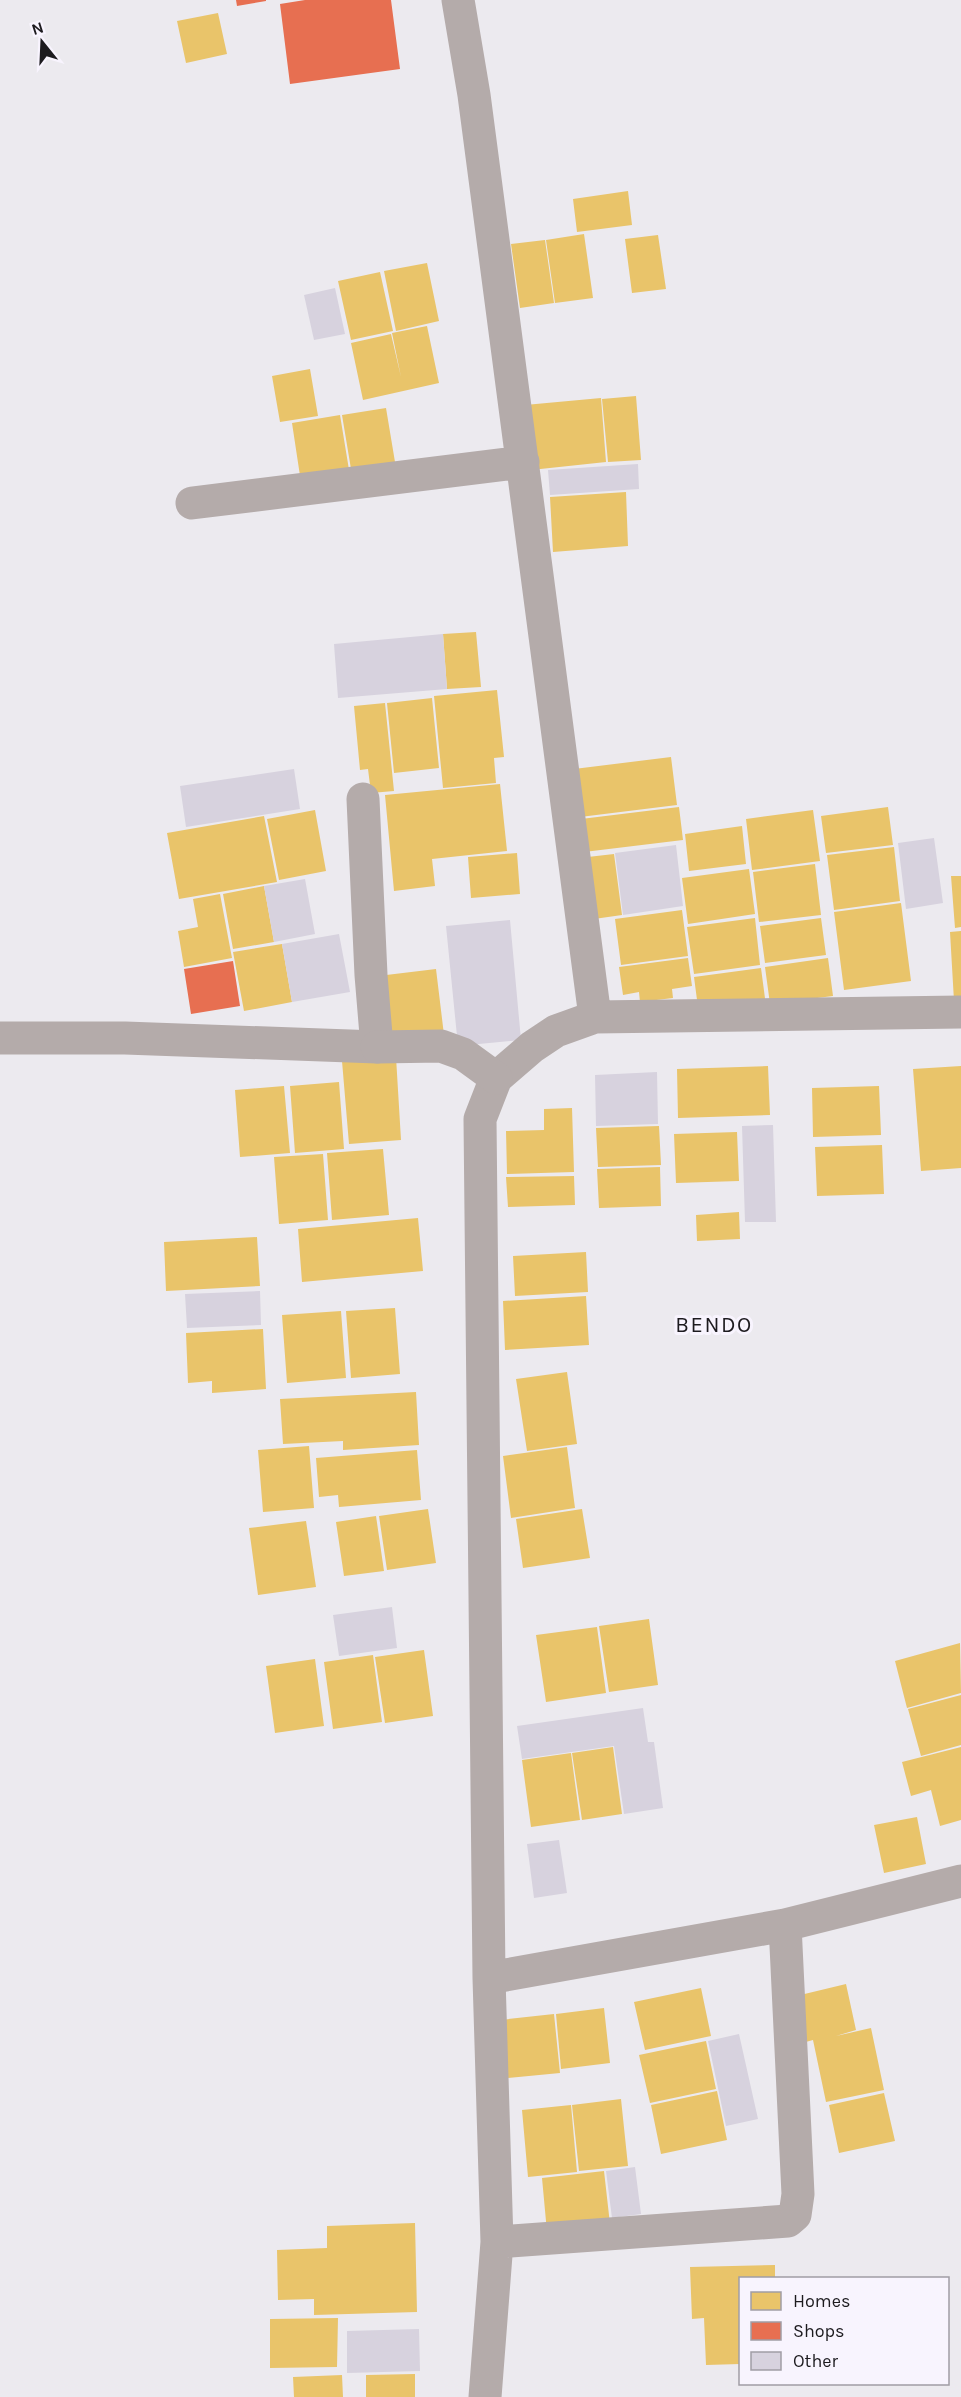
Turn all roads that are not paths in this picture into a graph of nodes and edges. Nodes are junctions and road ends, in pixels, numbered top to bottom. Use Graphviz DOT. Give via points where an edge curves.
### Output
graph roads {
  1 [pos="458,0"];
  2 [pos="523,462"];
  3 [pos="192,503"];
  4 [pos="363,799"];
  5 [pos="961,1012"];
  6 [pos="595,1017"];
  7 [pos="0,1038"];
  8 [pos="378,1047"];
  9 [pos="496,1078"];
  10 [pos="961,1881"];
  11 [pos="785,1925"];
  12 [pos="489,1978"];
  13 [pos="497,2242"];
  14 [pos="485,2397"];
  1 -- 2 [label="street"];
  2 -- 3 [label="street"];
  2 -- 6 [label="street"];
  4 -- 8 [label="street"];
  5 -- 6 [label="street"];
  6 -- 9 [label="street" via="556,1031"];
  7 -- 8 [label="street"];
  8 -- 9 [label="street" via="441,1046 464,1054"];
  9 -- 12 [label="street" via="480,1119"];
  10 -- 11 [label="street"];
  11 -- 12 [label="street"];
  11 -- 13 [label="street" via="798,2194 795,2215 788,2221"];
  12 -- 13 [label="street"];
  13 -- 14 [label="street"];
}
